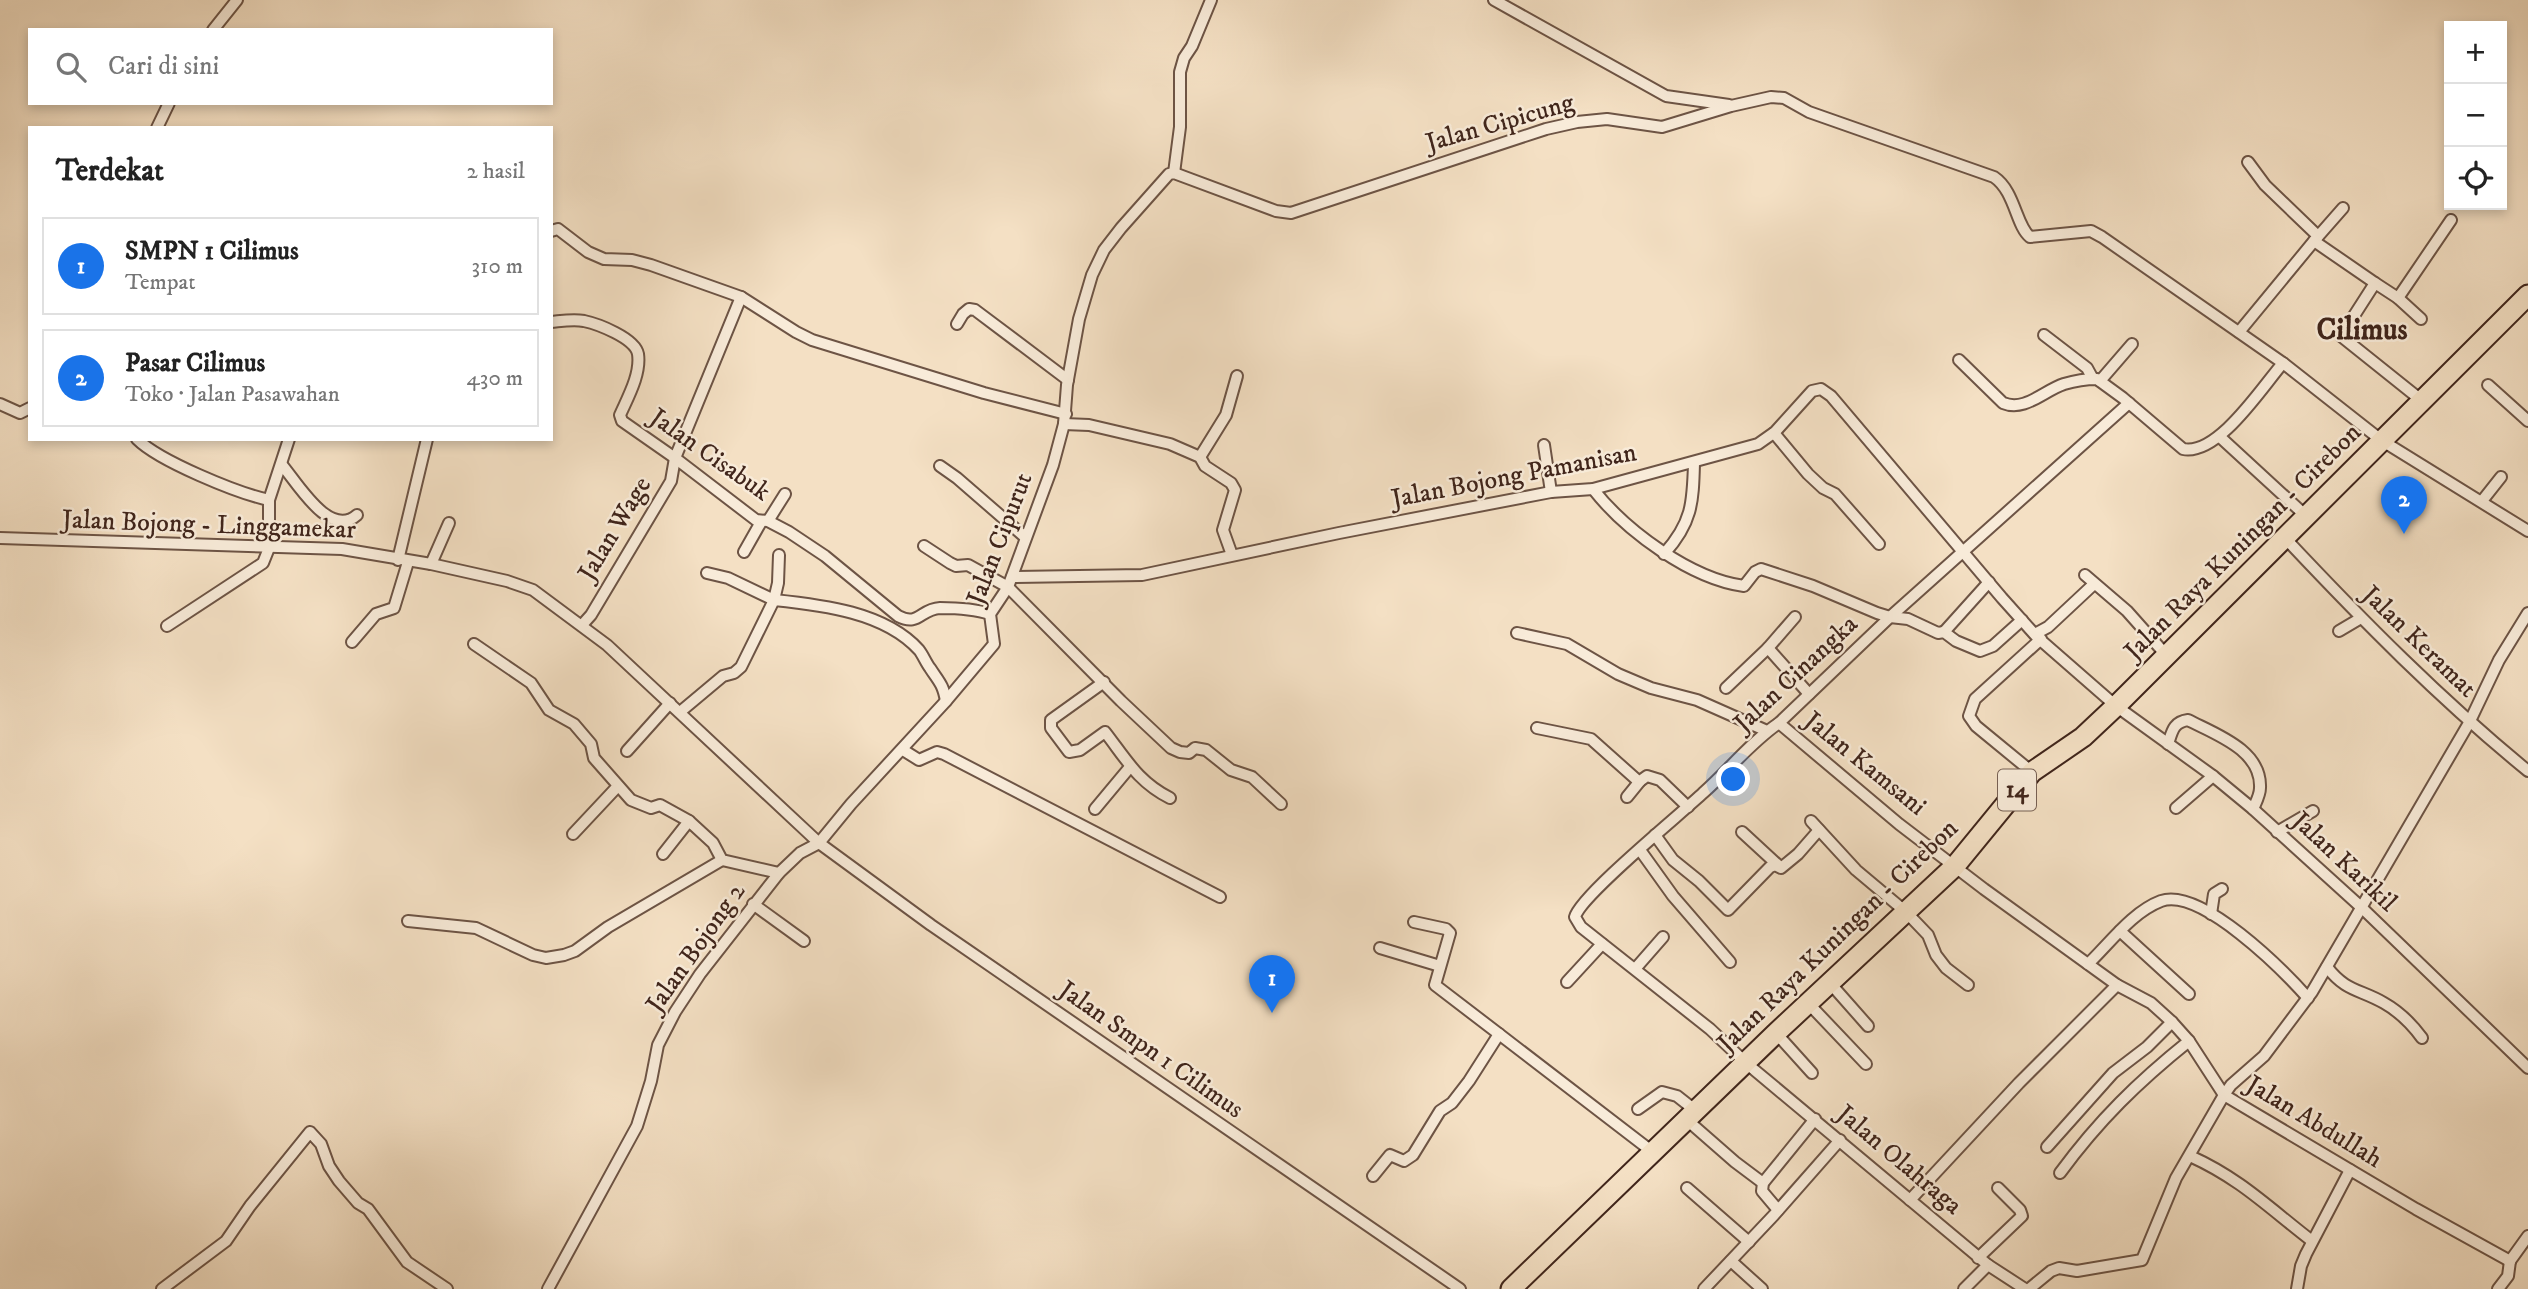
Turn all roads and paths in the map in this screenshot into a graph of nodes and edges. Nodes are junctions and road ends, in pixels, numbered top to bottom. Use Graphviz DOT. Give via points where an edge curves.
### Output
graph roads {
  1 [pos="237,0"];
  2 [pos="1211,0"];
  3 [pos="1494,0"];
  4 [pos="215,28"];
  5 [pos="168,105"];
  6 [pos="1724,105"];
  7 [pos="158,126"];
  8 [pos="2248,162"];
  9 [pos="1174,173"];
  10 [pos="2343,208"];
  11 [pos="2451,220"];
  12 [pos="553,230"];
  13 [pos="2316,238"];
  14 [pos="2375,283"];
  15 [pos="2528,295"];
  16 [pos="741,297"];
  17 [pos="2398,298"];
  18 [pos="2421,319"];
  19 [pos="553,322"];
  20 [pos="957,324"];
  21 [pos="2239,332"];
  22 [pos="2044,335"];
  23 [pos="2132,344"];
  24 [pos="1959,360"];
  25 [pos="2283,363"];
  26 [pos="1237,376"];
  27 [pos="1068,380"];
  28 [pos="2097,380"];
  29 [pos="2488,386"];
  30 [pos="2421,400"];
  31 [pos="2129,403"];
  32 [pos="0,404"];
  33 [pos="28,409"];
  34 [pos="1065,419"];
  35 [pos="2528,421"];
  36 [pos="1774,433"];
  37 [pos="2220,436"];
  38 [pos="2381,440"];
  39 [pos="140,441"];
  40 [pos="288,441"];
  41 [pos="427,441"];
  42 [pos="1544,445"];
  43 [pos="1200,457"];
  44 [pos="675,458"];
  45 [pos="1694,463"];
  46 [pos="282,465"];
  47 [pos="940,466"];
  48 [pos="2501,477"];
  49 [pos="1594,489"];
  50 [pos="1551,492"];
  51 [pos="785,494"];
  52 [pos="269,500"];
  53 [pos="2482,501"];
  54 [pos="358,515"];
  55 [pos="2306,516"];
  56 [pos="764,521"];
  57 [pos="449,523"];
  58 [pos="2528,531"];
  59 [pos="1026,537"];
  60 [pos="0,538"];
  61 [pos="2286,538"];
  62 [pos="1880,544"];
  63 [pos="924,546"];
  64 [pos="269,548"];
  65 [pos="744,552"];
  66 [pos="1965,552"];
  67 [pos="1664,554"];
  68 [pos="779,555"];
  69 [pos="1232,555"];
  70 [pos="403,561"];
  71 [pos="431,564"];
  72 [pos="707,573"];
  73 [pos="2085,575"];
  74 [pos="1010,582"];
  75 [pos="1989,582"];
  76 [pos="2094,584"];
  77 [pos="774,600"];
  78 [pos="2528,613"];
  79 [pos="990,614"];
  80 [pos="1795,617"];
  81 [pos="1890,617"];
  82 [pos="2361,618"];
  83 [pos="2022,620"];
  84 [pos="582,625"];
  85 [pos="167,626"];
  86 [pos="2339,631"];
  87 [pos="1517,632"];
  88 [pos="1944,632"];
  89 [pos="2038,637"];
  90 [pos="352,642"];
  91 [pos="474,644"];
  92 [pos="1768,648"];
  93 [pos="2167,656"];
  94 [pos="1104,682"];
  95 [pos="1726,688"];
  96 [pos="1809,694"];
  97 [pos="946,702"];
  98 [pos="670,703"];
  99 [pos="2116,706"];
  100 [pos="680,712"];
  101 [pos="1779,723"];
  102 [pos="2469,723"];
  103 [pos="1537,729"];
  104 [pos="1767,732"];
  105 [pos="2168,744"];
  106 [pos="903,750"];
  107 [pos="627,751"];
  108 [pos="1130,767"];
  109 [pos="2528,771"];
  110 [pos="2032,772"];
  111 [pos="2213,776"];
  112 [pos="1640,781"];
  113 [pos="618,786"];
  114 [pos="1627,797"];
  115 [pos="1170,798"];
  116 [pos="1281,804"];
  117 [pos="1688,807"];
  118 [pos="2176,808"];
  119 [pos="1095,809"];
  120 [pos="2253,809"];
  121 [pos="2313,811"];
  122 [pos="689,821"];
  123 [pos="1742,832"];
  124 [pos="2277,832"];
  125 [pos="573,834"];
  126 [pos="1656,835"];
  127 [pos="819,843"];
  128 [pos="1640,849"];
  129 [pos="663,854"];
  130 [pos="722,860"];
  131 [pos="1955,866"];
  132 [pos="1781,868"];
  133 [pos="779,873"];
  134 [pos="2222,889"];
  135 [pos="1220,897"];
  136 [pos="753,904"];
  137 [pos="2361,907"];
  138 [pos="1906,912"];
  139 [pos="2211,914"];
  140 [pos="408,921"];
  141 [pos="1414,922"];
  142 [pos="2120,931"];
  143 [pos="1663,937"];
  144 [pos="804,941"];
  145 [pos="1602,944"];
  146 [pos="1380,947"];
  147 [pos="1730,962"];
  148 [pos="2088,964"];
  149 [pos="1440,966"];
  150 [pos="2327,967"];
  151 [pos="1635,970"];
  152 [pos="1567,982"];
  153 [pos="1830,983"];
  154 [pos="1968,985"];
  155 [pos="2117,985"];
  156 [pos="2189,994"];
  157 [pos="2308,998"];
  158 [pos="1808,1003"];
  159 [pos="2172,1022"];
  160 [pos="1868,1026"];
  161 [pos="1776,1033"];
  162 [pos="1499,1034"];
  163 [pos="2422,1038"];
  164 [pos="2189,1041"];
  165 [pos="1746,1063"];
  166 [pos="1866,1064"];
  167 [pos="2528,1068"];
  168 [pos="1812,1073"];
  169 [pos="2224,1095"];
  170 [pos="1638,1109"];
  171 [pos="1691,1116"];
  172 [pos="1815,1119"];
  173 [pos="1840,1140"];
  174 [pos="2047,1147"];
  175 [pos="1654,1153"];
  176 [pos="2190,1156"];
  177 [pos="2350,1170"];
  178 [pos="2060,1173"];
  179 [pos="1373,1175"];
  180 [pos="1763,1183"];
  181 [pos="1687,1188"];
  182 [pos="1998,1188"];
  183 [pos="1910,1200"];
  184 [pos="1778,1210"];
  185 [pos="2312,1241"];
  186 [pos="1749,1242"];
  187 [pos="2527,1242"];
  188 [pos="1731,1261"];
  189 [pos="2510,1261"];
  190 [pos="1983,1262"];
  191 [pos="1755,1287"];
  192 [pos="162,1289"];
  193 [pos="447,1289"];
  194 [pos="548,1289"];
  195 [pos="1460,1289"];
  196 [pos="1511,1289"];
  197 [pos="1704,1289"];
  198 [pos="1964,1289"];
  199 [pos="2027,1289"];
  200 [pos="2297,1289"];
  201 [pos="2498,1289"];
  1 -- 4 [label="street"];
  2 -- 9 [label="street" via="1182,64"];
  3 -- 6 [label="street" via="1666,96"];
  5 -- 7 [label="street"];
  6 -- 9 [label="street, Jalan Cipicung" via="1662,127 1607,119 1577,122 1291,213"];
  6 -- 21 [label="street, Jalan Cipicung" via="1784,98 1809,112 1969,167 1999,181 2030,237 2091,230"];
  8 -- 13 [label="street"];
  9 -- 27 [label="street, Jalan Cipurut" via="1152,191 1104,250 1079,319"];
  10 -- 13 [label="street"];
  11 -- 17 [label="street"];
  12 -- 16 [label="street" via="558,229 604,259 651,265"];
  13 -- 14 [label="street"];
  13 -- 21 [label="street"];
  14 -- 17 [label="street"];
  14 -- 30 [label="street" via="2341,336"];
  15 -- 30 [label="highway, Jalan Raya Kuningan - Cirebon / 14"];
  16 -- 34 [label="street" via="812,340"];
  16 -- 44 [label="street, Jalan Wage"];
  17 -- 18 [label="street"];
  19 -- 44 [label="street, Jalan Cisabuk" via="583,321 631,343 638,353 636,377 620,419"];
  20 -- 27 [label="street" via="963,314 975,310"];
  21 -- 25 [label="street"];
  22 -- 28 [label="street"];
  23 -- 28 [label="street"];
  24 -- 28 [label="street" via="2010,406 2020,406 2065,384"];
  25 -- 37 [label="street"];
  25 -- 38 [label="street"];
  26 -- 43 [label="street" via="1226,415"];
  27 -- 34 [label="street, Jalan Cipurut"];
  28 -- 31 [label="street"];
  29 -- 35 [label="street"];
  30 -- 38 [label="highway, Jalan Raya Kuningan - Cirebon / 14"];
  31 -- 37 [label="street" via="2183,449 2191,451"];
  31 -- 66 [label="street, Jalan Cinangka"];
  32 -- 33 [label="street" via="20,413"];
  34 -- 43 [label="street" via="1170,444"];
  34 -- 59 [label="street, Jalan Cipurut"];
  36 -- 45 [label="street, Jalan Bojong Pamanisan" via="1758,444"];
  36 -- 62 [label="street" via="1814,480 1835,494"];
  36 -- 66 [label="street, Jalan Bojong Pamanisan" via="1812,391 1825,391"];
  37 -- 55 [label="street"];
  38 -- 53 [label="street"];
  38 -- 55 [label="highway, Jalan Raya Kuningan - Cirebon / 14"];
  39 -- 52 [label="street" via="192,471"];
  40 -- 46 [label="street"];
  41 -- 70 [label="street"];
  42 -- 50 [label="street"];
  43 -- 69 [label="street" via="1205,467 1235,490 1223,530"];
  44 -- 56 [label="street, Jalan Cisabuk"];
  44 -- 84 [label="street, Jalan Wage" via="670,481"];
  45 -- 49 [label="street, Jalan Bojong Pamanisan"];
  45 -- 67 [label="street" via="1692,506 1676,541"];
  46 -- 52 [label="street"];
  46 -- 54 [label="street" via="323,514 340,522"];
  47 -- 59 [label="street"];
  48 -- 53 [label="street"];
  49 -- 50 [label="street, Jalan Bojong Pamanisan"];
  49 -- 67 [label="street" via="1606,505"];
  50 -- 69 [label="street, Jalan Bojong Pamanisan"];
  51 -- 56 [label="street"];
  52 -- 64 [label="street"];
  53 -- 58 [label="street"];
  55 -- 61 [label="highway, Jalan Raya Kuningan - Cirebon / 14"];
  56 -- 65 [label="street"];
  56 -- 79 [label="street, Jalan Cisabuk" via="825,556 908,621 938,608"];
  57 -- 71 [label="street"];
  59 -- 74 [label="street, Jalan Cipurut"];
  60 -- 64 [label="street, Jalan Bojong - Linggamekar"];
  61 -- 82 [label="street, Jalan Keramat"];
  61 -- 93 [label="highway, Jalan Raya Kuningan - Cirebon / 14"];
  63 -- 74 [label="street" via="956,566 968,565"];
  64 -- 70 [label="street, Jalan Bojong - Linggamekar" via="342,550"];
  64 -- 85 [label="street" via="263,563"];
  66 -- 75 [label="street, Jalan Bojong Pamanisan"];
  66 -- 81 [label="street, Jalan Cinangka"];
  67 -- 81 [label="street" via="1727,583 1744,586 1761,569"];
  68 -- 77 [label="street"];
  69 -- 74 [label="street, Jalan Bojong Pamanisan" via="1142,575"];
  70 -- 71 [label="street, Jalan Bojong - Linggamekar"];
  70 -- 90 [label="street" via="394,608 376,614"];
  71 -- 84 [label="street, Jalan Bojong - Linggamekar" via="527,587"];
  72 -- 77 [label="street"];
  73 -- 76 [label="street"];
  74 -- 79 [label="street, Jalan Cipurut"];
  74 -- 94 [label="street"];
  75 -- 83 [label="street, Jalan Bojong Pamanisan"];
  75 -- 88 [label="street"];
  76 -- 89 [label="street"];
  76 -- 93 [label="street" via="2127,611"];
  77 -- 97 [label="street" via="872,617 891,628 920,651 943,685"];
  77 -- 100 [label="street" via="741,667"];
  78 -- 102 [label="street, Jalan Olahraga"];
  79 -- 97 [label="street, Jalan Cipurut" via="993,644"];
  80 -- 92 [label="street"];
  81 -- 88 [label="street"];
  81 -- 96 [label="street, Jalan Cinangka"];
  82 -- 86 [label="street"];
  82 -- 102 [label="street, Jalan Keramat"];
  83 -- 88 [label="street" via="1993,646 1980,651"];
  83 -- 89 [label="street, Jalan Bojong Pamanisan"];
  84 -- 98 [label="street, Jalan Bojong - Linggamekar"];
  87 -- 104 [label="street" via="1567,644 1618,674 1697,700"];
  89 -- 99 [label="street, Jalan Bojong Pamanisan"];
  89 -- 110 [label="street" via="1975,699 1969,716"];
  91 -- 113 [label="street" via="531,683 549,710 574,724"];
  92 -- 95 [label="street"];
  92 -- 96 [label="street"];
  93 -- 99 [label="highway, Jalan Raya Kuningan - Cirebon / 14"];
  94 -- 108 [label="street" via="1051,720 1051,728 1069,752 1080,750 1105,732"];
  94 -- 116 [label="street" via="1171,748 1189,753 1195,748 1206,750 1231,770 1252,778"];
  96 -- 101 [label="street, Jalan Cinangka"];
  97 -- 106 [label="street, Jalan Cipurut"];
  98 -- 100 [label="street, Jalan Bojong - Linggamekar"];
  98 -- 107 [label="street"];
  99 -- 105 [label="street, Jalan Karikil"];
  99 -- 110 [label="highway, Jalan Raya Kuningan - Cirebon / 14" via="2083,737"];
  100 -- 127 [label="street, Jalan Bojong - Linggamekar"];
  101 -- 104 [label="street, Jalan Cinangka"];
  101 -- 131 [label="street, Jalan Kamsani"];
  102 -- 109 [label="street, Jalan Keramat"];
  102 -- 137 [label="street, Jalan Olahraga"];
  103 -- 112 [label="street" via="1591,739"];
  104 -- 117 [label="street, Jalan Cinangka"];
  105 -- 111 [label="street, Jalan Karikil"];
  105 -- 120 [label="street" via="2174,726 2188,720 2240,747 2259,776 2261,790"];
  106 -- 127 [label="street, Jalan Cipurut"];
  106 -- 135 [label="street" via="919,760 937,752 944,754"];
  108 -- 115 [label="street" via="1150,788"];
  108 -- 119 [label="street"];
  110 -- 131 [label="highway, Jalan Raya Kuningan - Cirebon / 14"];
  111 -- 118 [label="street"];
  111 -- 120 [label="street, Jalan Karikil"];
  112 -- 114 [label="street"];
  112 -- 117 [label="street" via="1656,777"];
  113 -- 122 [label="street" via="636,803 660,806"];
  113 -- 125 [label="street"];
  117 -- 126 [label="street, Jalan Cinangka"];
  120 -- 124 [label="street, Jalan Karikil"];
  121 -- 124 [label="street"];
  122 -- 129 [label="street"];
  122 -- 130 [label="street" via="713,843"];
  123 -- 132 [label="street"];
  124 -- 137 [label="street, Jalan Karikil"];
  126 -- 128 [label="street, Jalan Cinangka"];
  126 -- 132 [label="street" via="1673,860 1728,911 1770,867"];
  127 -- 133 [label="street, Jalan Bojong 2"];
  127 -- 195 [label="street, Jalan Smpn 1 Cilimus"];
  128 -- 145 [label="street, Jalan Cinangka" via="1576,912 1575,921"];
  128 -- 147 [label="street"];
  130 -- 133 [label="street"];
  130 -- 140 [label="street" via="564,955 533,955 476,928"];
  131 -- 138 [label="highway, Jalan Raya Kuningan - Cirebon / 14"];
  131 -- 148 [label="street, Jalan Abdullah"];
  132 -- 138 [label="street" via="1798,854 1815,826 1856,870"];
  133 -- 136 [label="street, Jalan Bojong 2"];
  134 -- 139 [label="street" via="2214,894"];
  136 -- 144 [label="street"];
  136 -- 194 [label="street, Jalan Bojong 2" via="675,1012 658,1045 633,1131"];
  137 -- 150 [label="street, Jalan Olahraga"];
  137 -- 167 [label="street, Jalan Karikil"];
  138 -- 153 [label="highway, Jalan Raya Kuningan - Cirebon / 14"];
  138 -- 154 [label="street" via="1928,935 1946,968"];
  139 -- 142 [label="street" via="2173,899 2138,915"];
  139 -- 157 [label="street" via="2258,947"];
  141 -- 149 [label="street" via="1450,933"];
  142 -- 148 [label="street"];
  142 -- 156 [label="street"];
  143 -- 151 [label="street"];
  145 -- 151 [label="street, Jalan Cinangka"];
  145 -- 152 [label="street"];
  146 -- 149 [label="street"];
  148 -- 155 [label="street, Jalan Abdullah"];
  149 -- 162 [label="street" via="1434,982 1437,987"];
  150 -- 157 [label="street, Jalan Olahraga"];
  150 -- 163 [label="street" via="2338,982 2383,1002 2410,1021"];
  151 -- 165 [label="street, Jalan Cinangka"];
  153 -- 158 [label="highway, Jalan Raya Kuningan - Cirebon / 14"];
  153 -- 160 [label="street"];
  155 -- 159 [label="street, Jalan Abdullah" via="2151,1003"];
  155 -- 183 [label="street"];
  157 -- 169 [label="street, Jalan Olahraga" via="2264,1056"];
  158 -- 161 [label="highway, Jalan Raya Kuningan - Cirebon / 14"];
  158 -- 166 [label="street"];
  159 -- 164 [label="street, Jalan Abdullah"];
  159 -- 174 [label="street" via="2113,1073"];
  161 -- 165 [label="highway, Jalan Raya Kuningan - Cirebon / 14"];
  161 -- 168 [label="street"];
  162 -- 175 [label="street"];
  162 -- 179 [label="street" via="1413,1155 1404,1161 1390,1155"];
  164 -- 169 [label="street, Jalan Abdullah"];
  164 -- 178 [label="street" via="2140,1080"];
  165 -- 171 [label="highway, Jalan Raya Kuningan - Cirebon / 14"];
  165 -- 172 [label="street, Jalan Olahraga"];
  169 -- 176 [label="street, Jalan Olahraga"];
  169 -- 177 [label="street, Jalan Abdullah"];
  170 -- 171 [label="street" via="1662,1092 1677,1096"];
  171 -- 175 [label="highway, Jalan Raya Kuningan - Cirebon / 14"];
  171 -- 180 [label="street"];
  172 -- 173 [label="street, Jalan Olahraga"];
  172 -- 180 [label="street"];
  173 -- 183 [label="street, Jalan Olahraga"];
  173 -- 184 [label="street"];
  175 -- 196 [label="highway, Jalan Raya Kuningan - Cirebon / 14"];
  176 -- 185 [label="street" via="2258,1196"];
  176 -- 199 [label="street, Jalan Olahraga" via="2142,1260 2077,1271 2051,1270"];
  177 -- 185 [label="street"];
  177 -- 189 [label="street, Jalan Abdullah"];
  180 -- 184 [label="street" via="1762,1191"];
  181 -- 186 [label="street"];
  182 -- 190 [label="street" via="2022,1216"];
  183 -- 190 [label="street, Jalan Olahraga"];
  184 -- 186 [label="street"];
  185 -- 200 [label="street"];
  186 -- 188 [label="street"];
  187 -- 189 [label="street"];
  188 -- 191 [label="street"];
  188 -- 197 [label="street"];
  189 -- 201 [label="street" via="2508,1276"];
  190 -- 198 [label="street"];
  190 -- 199 [label="street, Jalan Olahraga"];
  192 -- 193 [label="street" via="226,1241 310,1132 339,1181 368,1209 407,1262"];
}
